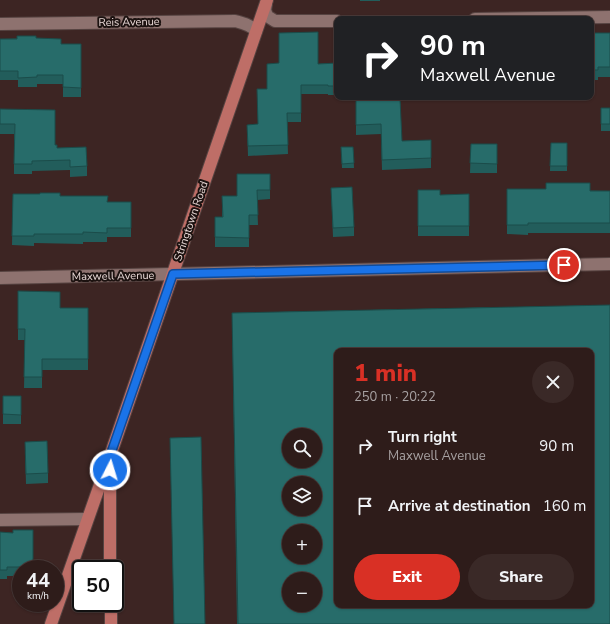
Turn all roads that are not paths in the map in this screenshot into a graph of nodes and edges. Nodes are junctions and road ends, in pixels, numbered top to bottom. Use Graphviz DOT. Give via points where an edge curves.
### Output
graph roads {
  1 [pos="267,2"];
  2 [pos="594,17"];
  3 [pos="610,17"];
  4 [pos="334,21"];
  5 [pos="0,24"];
  6 [pos="256,31"];
  7 [pos="610,264"];
  8 [pos="173,274"];
  9 [pos="0,278"];
  10 [pos="110,456"];
  11 [pos="87,519"];
  12 [pos="0,520"];
  13 [pos="110,560"];
  14 [pos="111,612"];
  15 [pos="51,624"];
  16 [pos="111,624"];
  1 -- 4 [label="street" via="267,16 275,20"];
  1 -- 6 [label="main road, Stringtown Road"];
  2 -- 3 [label="street"];
  5 -- 6 [label="street, Reis Avenue" via="235,21 246,24"];
  6 -- 8 [label="main road, Stringtown Road"];
  7 -- 8 [label="street, Maxwell Avenue"];
  8 -- 9 [label="street, Maxwell Avenue"];
  8 -- 10 [label="main road, Stringtown Road"];
  10 -- 11 [label="main road, Stringtown Road"];
  10 -- 13 [label="main road"];
  11 -- 12 [label="street"];
  11 -- 15 [label="main road, Stringtown Road"];
  14 -- 16 [label="main road"];
}
